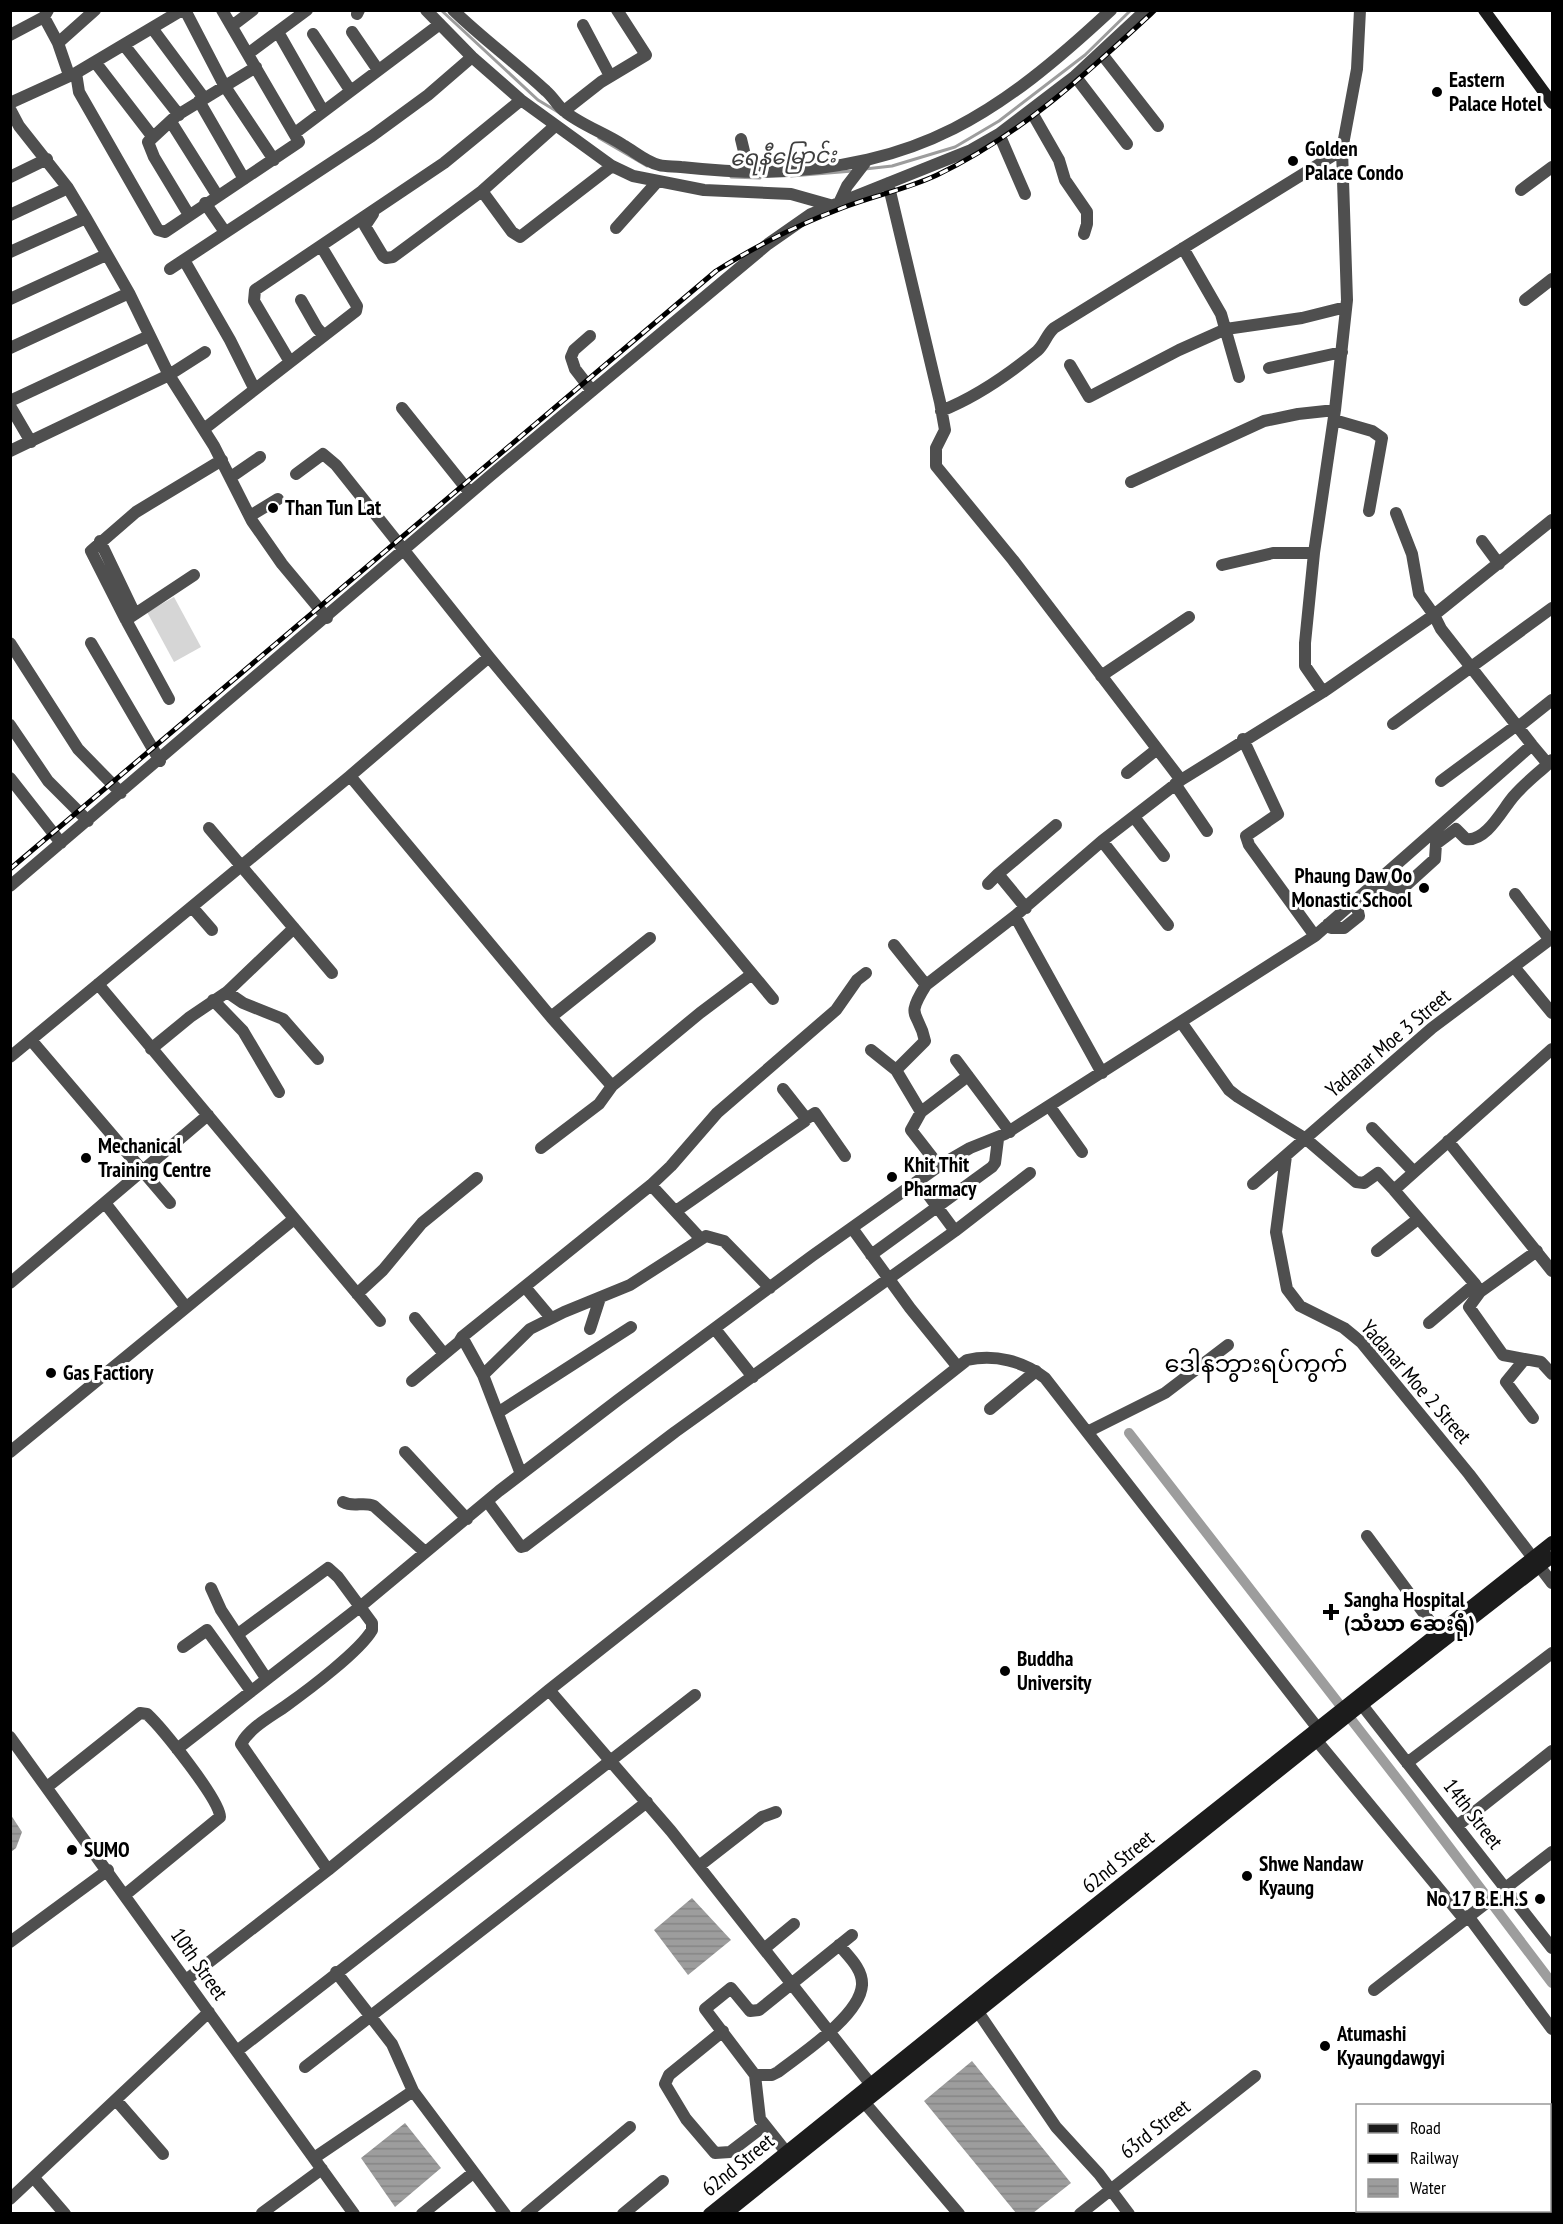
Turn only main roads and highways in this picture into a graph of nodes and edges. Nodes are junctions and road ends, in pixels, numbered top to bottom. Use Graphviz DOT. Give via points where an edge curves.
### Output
graph roads {
  1 [pos="1484,10"];
  2 [pos="1552,103"];
  3 [pos="1552,1542"];
  4 [pos="1552,1557"];
  5 [pos="1536,1562"];
  6 [pos="1356,1706"];
  7 [pos="873,2088"];
  8 [pos="788,2155"];
  9 [pos="709,2214"];
  10 [pos="726,2214"];
  1 -- 2 [label="main road"];
  3 -- 5 [label="main road, 62nd Street"];
  4 -- 5 [label="main road, 62nd Street"];
  5 -- 6 [label="main road, 62nd Street"];
  5 -- 6 [label="main road, 62nd Street" via="1437,1631"];
  6 -- 7 [label="main road, 62nd Street"];
  7 -- 8 [label="main road, 62nd Street"];
  7 -- 8 [label="main road, 62nd Street" via="864,2102"];
  8 -- 9 [label="main road, 62nd Street"];
  8 -- 10 [label="main road, 62nd Street"];
}
